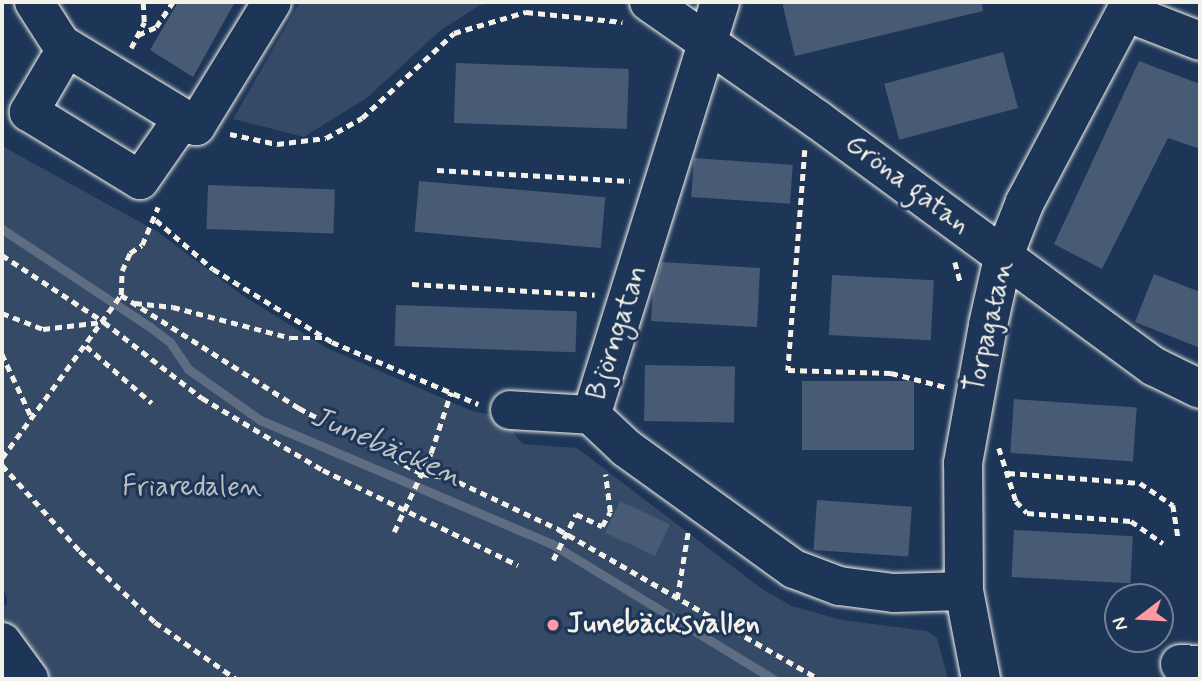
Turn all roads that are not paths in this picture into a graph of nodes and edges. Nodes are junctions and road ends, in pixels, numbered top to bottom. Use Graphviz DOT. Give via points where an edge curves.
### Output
graph roads {
  1 [pos="34,2"];
  2 [pos="272,2"];
  3 [pos="720,2"];
  4 [pos="1129,7"];
  5 [pos="641,12"];
  6 [pos="1200,41"];
  7 [pos="709,42"];
  8 [pos="57,64"];
  9 [pos="189,123"];
  10 [pos="1003,258"];
  11 [pos="1200,389"];
  12 [pos="510,410"];
  13 [pos="591,415"];
  14 [pos="964,591"];
  15 [pos="2,642"];
  16 [pos="29,679"];
  17 [pos="981,679"];
  1 -- 9 [label="street" via="61,44"];
  2 -- 9 [label="street"];
  3 -- 7 [label="street, Björngatan"];
  4 -- 6 [label="street"];
  4 -- 10 [label="street, Torpagatan" via="1026,202"];
  5 -- 7 [label="street, Gröna gatan"];
  7 -- 10 [label="street, Gröna gatan"];
  7 -- 13 [label="street, Björngatan"];
  8 -- 9 [label="street" via="29,112 140,180"];
  10 -- 11 [label="street, Gröna gatan" via="1153,366"];
  10 -- 14 [label="street, Torpagatan" via="963,463"];
  12 -- 13 [label="street"];
  13 -- 14 [label="street, Björngatan" via="626,448 794,569 839,586 894,593"];
  14 -- 17 [label="street, Torpagatan"];
  15 -- 16 [label="street"];
}
